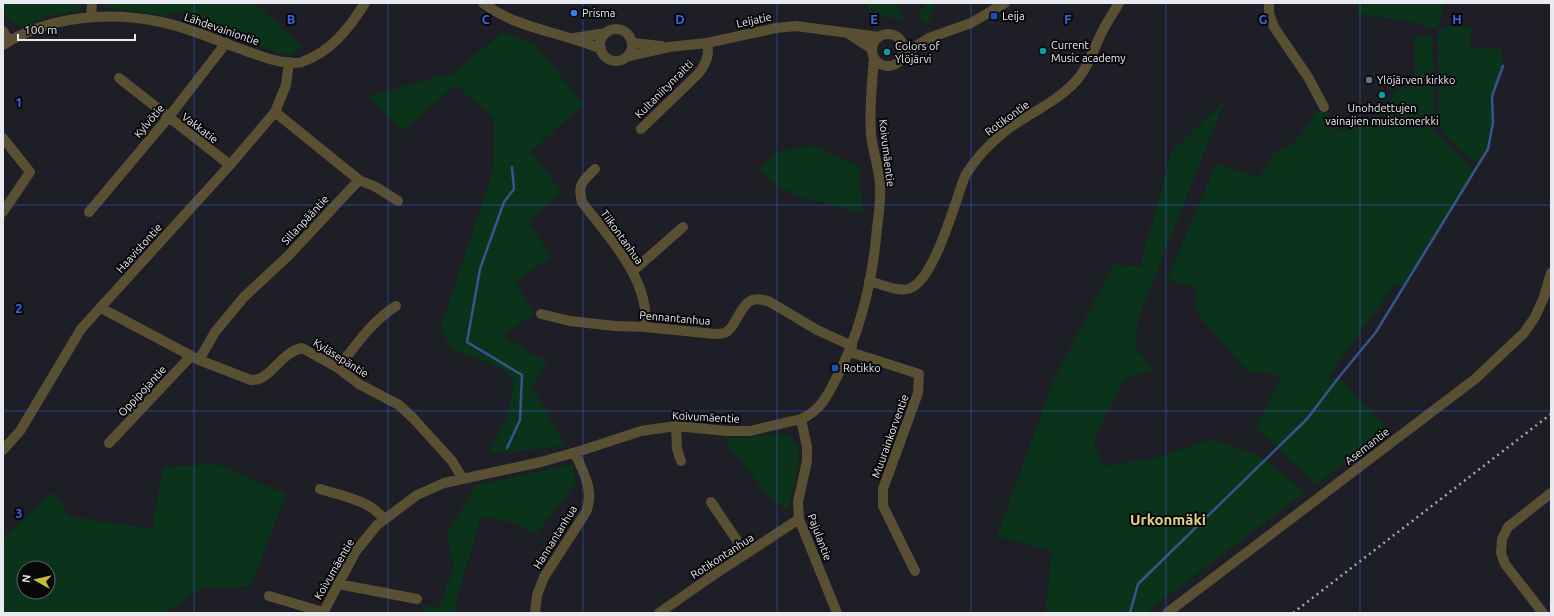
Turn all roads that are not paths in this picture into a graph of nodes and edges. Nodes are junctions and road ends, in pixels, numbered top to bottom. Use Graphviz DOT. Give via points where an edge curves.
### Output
graph roads {
  1 [pos="92,3"];
  2 [pos="364,3"];
  3 [pos="483,3"];
  4 [pos="1005,3"];
  5 [pos="1119,3"];
  6 [pos="1269,3"];
  7 [pos="91,17"];
  8 [pos="3,31"];
  9 [pos="845,32"];
  10 [pos="606,33"];
  11 [pos="879,37"];
  12 [pos="572,38"];
  13 [pos="929,38"];
  14 [pos="900,41"];
  15 [pos="633,42"];
  16 [pos="6,43"];
  17 [pos="226,43"];
  18 [pos="707,43"];
  19 [pos="669,47"];
  20 [pos="601,49"];
  21 [pos="873,54"];
  22 [pos="903,54"];
  23 [pos="629,56"];
  24 [pos="289,62"];
  25 [pos="886,66"];
  26 [pos="119,78"];
  27 [pos="872,87"];
  28 [pos="1324,107"];
  29 [pos="275,112"];
  30 [pos="168,118"];
  31 [pos="641,129"];
  32 [pos="3,138"];
  33 [pos="230,165"];
  34 [pos="595,169"];
  35 [pos="359,180"];
  36 [pos="398,201"];
  37 [pos="3,212"];
  38 [pos="88,212"];
  39 [pos="683,227"];
  40 [pos="633,271"];
  41 [pos="1551,273"];
  42 [pos="870,281"];
  43 [pos="396,306"];
  44 [pos="101,308"];
  45 [pos="541,314"];
  46 [pos="645,327"];
  47 [pos="851,349"];
  48 [pos="195,358"];
  49 [pos="338,368"];
  50 [pos="801,419"];
  51 [pos="676,426"];
  52 [pos="109,443"];
  53 [pos="3,450"];
  54 [pos="575,452"];
  55 [pos="681,461"];
  56 [pos="463,479"];
  57 [pos="320,489"];
  58 [pos="1551,494"];
  59 [pos="711,502"];
  60 [pos="384,519"];
  61 [pos="799,519"];
  62 [pos="746,554"];
  63 [pos="915,571"];
  64 [pos="338,584"];
  65 [pos="269,596"];
  66 [pos="417,599"];
  67 [pos="323,612"];
  68 [pos="535,613"];
  69 [pos="659,613"];
  70 [pos="837,613"];
  71 [pos="1168,613"];
  72 [pos="1543,613"];
  1 -- 7 [label="street"];
  2 -- 24 [label="street, Lähdevainiontie" via="346,32 332,45 302,62"];
  3 -- 12 [label="street, Leijatie" via="495,12 528,26"];
  4 -- 13 [label="street" via="971,23"];
  5 -- 42 [label="street, Rotikontie" via="1075,82 1056,98 1001,134 971,166 935,258 920,282 914,287 898,289"];
  6 -- 28 [label="street" via="1269,13 1274,27 1308,77"];
  7 -- 16 [label="street, Lähdevainiontie" via="51,24"];
  7 -- 17 [label="street, Lähdevainiontie" via="134,18 162,22"];
  8 -- 16 [label="street"];
  9 -- 11 [label="street, Leijatie"];
  9 -- 18 [label="street, Leijatie" via="796,26"];
  9 -- 21 [label="street, Leijatie"];
  10 -- 12 [label="street, Leijatie"];
  10 -- 15 [label="street, Leijatie" via="619,29 625,31"];
  10 -- 20 [label="street" via="602,38"];
  11 -- 14 [label="street" via="893,36"];
  11 -- 21 [label="street"];
  12 -- 20 [label="street, Leijatie"];
  13 -- 14 [label="street"];
  13 -- 22 [label="street"];
  14 -- 22 [label="street"];
  15 -- 19 [label="street, Leijatie"];
  15 -- 23 [label="street"];
  17 -- 24 [label="street, Lähdevainiontie" via="254,54"];
  17 -- 30 [label="street, Kylvötie"];
  18 -- 19 [label="street, Leijatie"];
  18 -- 31 [label="street, Kultaniitynraitti" via="709,50 705,65"];
  19 -- 23 [label="street, Leijatie"];
  20 -- 23 [label="street, Leijatie" via="605,57 611,61 618,62"];
  21 -- 25 [label="street"];
  21 -- 27 [label="street, Koivumäentie"];
  22 -- 25 [label="street" via="898,62"];
  24 -- 29 [label="street, Haavistontie" via="286,85"];
  25 -- 27 [label="street, Koivumäentie"];
  26 -- 30 [label="street, Vakkatie"];
  27 -- 42 [label="street, Koivumäentie" via="871,136 880,185"];
  29 -- 33 [label="street, Haavistontie"];
  29 -- 35 [label="street"];
  30 -- 33 [label="street, Vakkatie"];
  30 -- 38 [label="street, Kylvötie"];
  32 -- 37 [label="street" via="30,172"];
  33 -- 44 [label="street, Haavistontie"];
  34 -- 40 [label="street, Tiikontanhua" via="581,183 582,202"];
  35 -- 36 [label="street"];
  35 -- 48 [label="street, Sillanpääntie" via="289,255 244,297"];
  39 -- 40 [label="street"];
  40 -- 46 [label="street, Tiikontanhua" via="647,314"];
  41 -- 71 [label="street, Asemantie" via="1544,297 1524,333 1475,379"];
  42 -- 47 [label="street, Koivumäentie"];
  43 -- 49 [label="street" via="381,316 365,333"];
  44 -- 48 [label="street, Kyläsepäntie"];
  44 -- 53 [label="street, Haavistontie" via="81,329 20,431"];
  45 -- 46 [label="street, Pennantanhua" via="615,326"];
  46 -- 47 [label="street, Pennantanhua" via="724,333 730,330 747,303 753,298 762,298"];
  47 -- 50 [label="street, Koivumäentie" via="822,405"];
  47 -- 63 [label="street, Muurainkorventie" via="919,374 918,393 882,497 882,506"];
  48 -- 49 [label="street, Kyläsepäntie" via="251,380 265,376 290,351 302,348"];
  48 -- 52 [label="street, Oppipojantie"];
  49 -- 56 [label="street, Kyläsepäntie" via="359,384 399,405 452,461"];
  50 -- 51 [label="street, Koivumäentie" via="750,431"];
  50 -- 61 [label="street, Pajulantie" via="807,461 798,502"];
  51 -- 54 [label="street, Koivumäentie" via="641,431"];
  51 -- 55 [label="street" via="677,449"];
  54 -- 56 [label="street, Koivumäentie"];
  54 -- 68 [label="street, Hannantanhua" via="587,482 590,503 544,576 537,595"];
  56 -- 60 [label="street, Koivumäentie" via="444,483 424,492"];
  57 -- 60 [label="street" via="366,504 378,511"];
  58 -- 72 [label="street" via="1508,527 1502,539 1501,553 1505,564"];
  59 -- 62 [label="street"];
  60 -- 64 [label="street, Koivumäentie" via="356,551"];
  61 -- 62 [label="street, Rotikontanhua"];
  61 -- 70 [label="street, Pajulantie"];
  62 -- 69 [label="street, Rotikontanhua"];
  64 -- 66 [label="street"];
  64 -- 67 [label="street, Koivumäentie"];
  65 -- 67 [label="street"];
}
